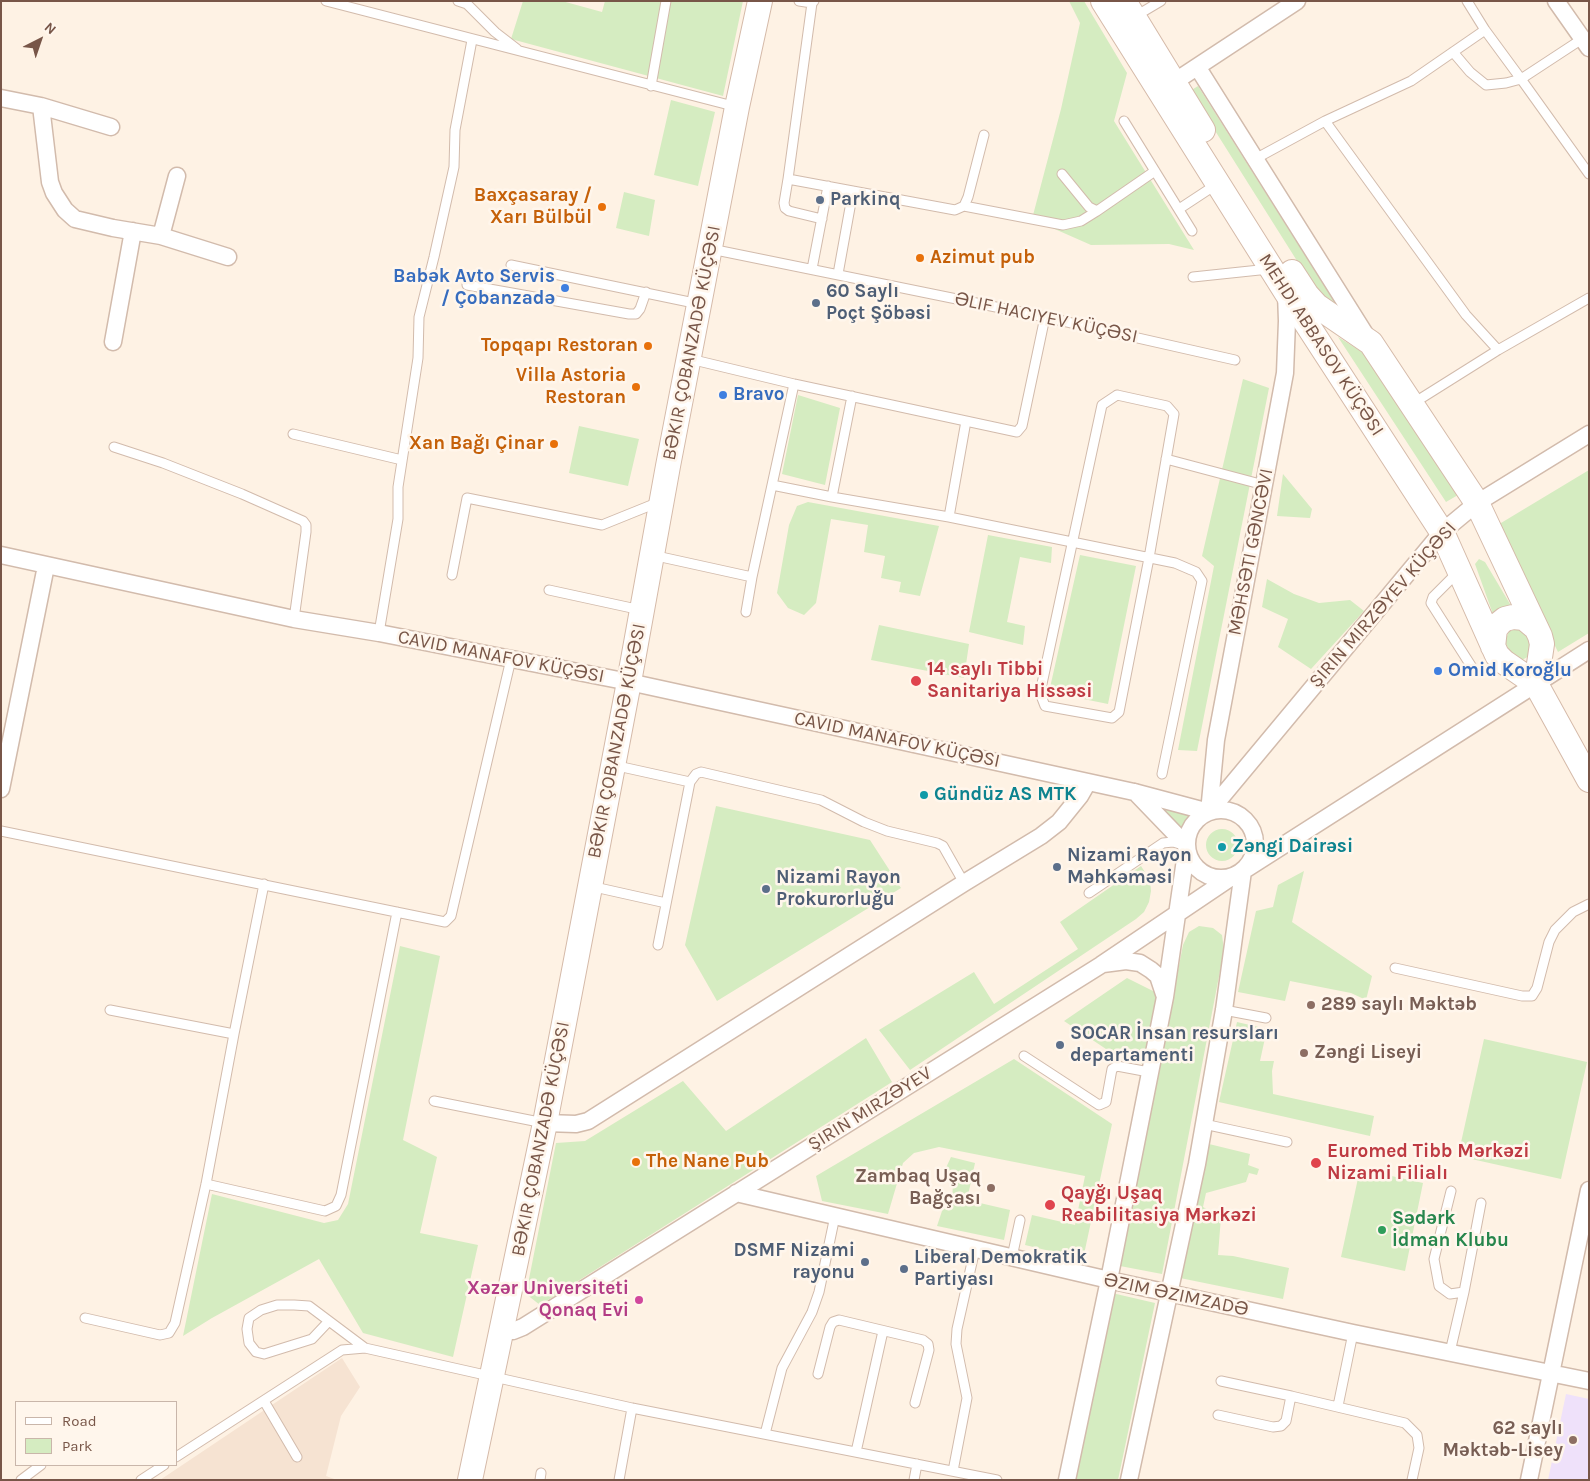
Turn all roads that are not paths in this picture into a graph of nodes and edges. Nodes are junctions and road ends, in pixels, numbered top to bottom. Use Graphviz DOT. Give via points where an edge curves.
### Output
graph roads {
  1 [pos="326,1"];
  2 [pos="458,1"];
  3 [pos="666,1"];
  4 [pos="760,1"];
  5 [pos="799,1"];
  6 [pos="1103,1"];
  7 [pos="1161,1"];
  8 [pos="1297,1"];
  9 [pos="1467,1"];
  10 [pos="1556,1"];
  11 [pos="813,2"];
  12 [pos="1129,9"];
  13 [pos="1485,30"];
  14 [pos="472,40"];
  15 [pos="1586,44"];
  16 [pos="522,52"];
  17 [pos="1453,52"];
  18 [pos="1198,68"];
  19 [pos="1521,79"];
  20 [pos="1174,82"];
  21 [pos="652,86"];
  22 [pos="1,98"];
  23 [pos="41,106"];
  24 [pos="737,108"];
  25 [pos="1325,121"];
  26 [pos="1124,122"];
  27 [pos="110,127"];
  28 [pos="984,135"];
  29 [pos="1255,159"];
  30 [pos="1155,171"];
  31 [pos="1062,174"];
  32 [pos="1589,174"];
  33 [pos="177,176"];
  34 [pos="788,179"];
  35 [pos="1218,184"];
  36 [pos="828,186"];
  37 [pos="853,191"];
  38 [pos="964,206"];
  39 [pos="1179,209"];
  40 [pos="1097,212"];
  41 [pos="822,219"];
  42 [pos="133,231"];
  43 [pos="1192,231"];
  44 [pos="161,236"];
  45 [pos="710,249"];
  46 [pos="228,257"];
  47 [pos="511,265"];
  48 [pos="812,269"];
  49 [pos="1272,269"];
  50 [pos="838,274"];
  51 [pos="1193,277"];
  52 [pos="467,285"];
  53 [pos="646,292"];
  54 [pos="1286,292"];
  55 [pos="1589,298"];
  56 [pos="699,304"];
  57 [pos="1045,317"];
  58 [pos="113,342"];
  59 [pos="1371,343"];
  60 [pos="1498,350"];
  61 [pos="689,358"];
  62 [pos="1235,360"];
  63 [pos="794,384"];
  64 [pos="852,396"];
  65 [pos="1412,404"];
  66 [pos="966,420"];
  67 [pos="293,434"];
  68 [pos="1589,434"];
  69 [pos="114,447"];
  70 [pos="1166,459"];
  71 [pos="402,460"];
  72 [pos="772,485"];
  73 [pos="1264,485"];
  74 [pos="832,497"];
  75 [pos="662,500"];
  76 [pos="1477,503"];
  77 [pos="949,517"];
  78 [pos="1442,532"];
  79 [pos="1072,542"];
  80 [pos="1,555"];
  81 [pos="652,555"];
  82 [pos="1149,558"];
  83 [pos="46,566"];
  84 [pos="1459,571"];
  85 [pos="452,574"];
  86 [pos="752,577"];
  87 [pos="549,590"];
  88 [pos="642,610"];
  89 [pos="746,612"];
  90 [pos="294,619"];
  91 [pos="1536,628"];
  92 [pos="379,633"];
  93 [pos="1493,647"];
  94 [pos="1589,650"];
  95 [pos="511,659"];
  96 [pos="1475,672"];
  97 [pos="630,682"];
  98 [pos="1536,684"];
  99 [pos="613,764"];
  100 [pos="1162,774"];
  101 [pos="1589,780"];
  102 [pos="690,782"];
  103 [pos="1088,782"];
  104 [pos="1,789"];
  105 [pos="1134,792"];
  106 [pos="1209,812"];
  107 [pos="1,831"];
  108 [pos="1187,846"];
  109 [pos="1238,873"];
  110 [pos="964,883"];
  111 [pos="264,884"];
  112 [pos="590,886"];
  113 [pos="1090,893"];
  114 [pos="666,903"];
  115 [pos="1589,904"];
  116 [pos="397,912"];
  117 [pos="1178,912"];
  118 [pos="658,945"];
  119 [pos="1101,964"];
  120 [pos="1396,968"];
  121 [pos="1165,997"];
  122 [pos="110,1010"];
  123 [pos="1224,1010"];
  124 [pos="1266,1018"];
  125 [pos="234,1034"];
  126 [pos="1024,1056"];
  127 [pos="1149,1072"];
  128 [pos="434,1101"];
  129 [pos="544,1123"];
  130 [pos="1204,1124"];
  131 [pos="1287,1142"];
  132 [pos="206,1184"];
  133 [pos="1589,1190"];
  134 [pos="1451,1191"];
  135 [pos="736,1193"];
  136 [pos="1481,1204"];
  137 [pos="835,1216"];
  138 [pos="1020,1220"];
  139 [pos="976,1249"];
  140 [pos="1012,1258"];
  141 [pos="1109,1280"];
  142 [pos="1464,1292"];
  143 [pos="1169,1293"];
  144 [pos="85,1318"];
  145 [pos="329,1321"];
  146 [pos="502,1331"];
  147 [pos="883,1331"];
  148 [pos="1353,1333"];
  149 [pos="365,1348"];
  150 [pos="1450,1352"];
  151 [pos="1551,1373"];
  152 [pos="818,1374"];
  153 [pos="492,1376"];
  154 [pos="1221,1381"];
  155 [pos="1589,1381"];
  156 [pos="1291,1396"];
  157 [pos="264,1400"];
  158 [pos="915,1403"];
  159 [pos="1338,1406"];
  160 [pos="632,1408"];
  161 [pos="1218,1415"];
  162 [pos="765,1434"];
  163 [pos="856,1452"];
  164 [pos="178,1456"];
  165 [pos="298,1457"];
  166 [pos="917,1464"];
  167 [pos="40,1466"];
  168 [pos="162,1466"];
  169 [pos="952,1471"];
  170 [pos="21,1480"];
  171 [pos="141,1480"];
  172 [pos="470,1480"];
  173 [pos="619,1480"];
  174 [pos="914,1480"];
  175 [pos="997,1480"];
  176 [pos="1067,1480"];
  177 [pos="1129,1480"];
  178 [pos="1412,1480"];
  179 [pos="1528,1480"];
  1 -- 14 [label="lane"];
  2 -- 16 [label="lane" via="467,4 495,32"];
  3 -- 21 [label="lane"];
  4 -- 24 [label="street, BƏKIR ÇOBANZADƏ KÜÇƏSI"];
  5 -- 11 [label="lane"];
  6 -- 35 [label="street, MEHDI ABBASOV KÜÇƏSI"];
  7 -- 12 [label="lane"];
  8 -- 18 [label="street"];
  9 -- 13 [label="lane"];
  10 -- 15 [label="street"];
  11 -- 34 [label="lane"];
  12 -- 20 [label="street, MEHDI ABBASOV KÜÇƏSI"];
  13 -- 17 [label="lane"];
  13 -- 19 [label="lane"];
  14 -- 16 [label="lane"];
  14 -- 71 [label="lane" via="455,130 454,167 419,317 418,358"];
  15 -- 19 [label="lane"];
  16 -- 21 [label="lane"];
  17 -- 19 [label="lane" via="1486,85"];
  17 -- 25 [label="lane" via="1411,81"];
  18 -- 20 [label="street"];
  18 -- 29 [label="street, MEHDI ABBASOV KÜÇƏSI"];
  19 -- 32 [label="lane"];
  20 -- 59 [label="street, MEHDI ABBASOV KÜÇƏSI" via="1307,295"];
  21 -- 24 [label="lane"];
  22 -- 23 [label="street"];
  23 -- 27 [label="street"];
  23 -- 42 [label="street" via="50,182 65,210 75,219"];
  24 -- 45 [label="street, BƏKIR ÇOBANZADƏ KÜÇƏSI"];
  25 -- 29 [label="lane"];
  25 -- 60 [label="lane" via="1466,315"];
  26 -- 30 [label="lane"];
  28 -- 38 [label="lane"];
  29 -- 59 [label="street, MEHDI ABBASOV KÜÇƏSI"];
  30 -- 39 [label="lane"];
  30 -- 40 [label="lane"];
  31 -- 40 [label="lane"];
  33 -- 44 [label="street"];
  34 -- 36 [label="lane"];
  34 -- 41 [label="lane" via="785,208"];
  35 -- 39 [label="lane"];
  35 -- 49 [label="street, MEHDI ABBASOV KÜÇƏSI"];
  36 -- 37 [label="lane"];
  36 -- 41 [label="lane"];
  37 -- 38 [label="lane" via="955,210"];
  37 -- 50 [label="lane"];
  38 -- 40 [label="lane" via="1063,225 1081,221"];
  39 -- 43 [label="lane"];
  41 -- 48 [label="lane"];
  42 -- 44 [label="street"];
  42 -- 58 [label="street"];
  44 -- 46 [label="street"];
  45 -- 48 [label="lane"];
  45 -- 56 [label="street, BƏKIR ÇOBANZADƏ KÜÇƏSI"];
  47 -- 53 [label="lane"];
  48 -- 50 [label="lane"];
  49 -- 51 [label="lane"];
  49 -- 54 [label="street, MEHDI ABBASOV KÜÇƏSI"];
  50 -- 57 [label="lane"];
  52 -- 53 [label="lane" via="629,314 636,314 640,309"];
  53 -- 56 [label="lane"];
  54 -- 73 [label="street, MƏHSƏTI GƏNCƏVI" via="1286,373"];
  54 -- 78 [label="street, MEHDI ABBASOV KÜÇƏSI"];
  55 -- 60 [label="lane"];
  56 -- 61 [label="street, BƏKIR ÇOBANZADƏ KÜÇƏSI"];
  57 -- 62 [label="lane"];
  57 -- 66 [label="lane" via="1022,426 1017,432"];
  59 -- 65 [label="street, MEHDI ABBASOV KÜÇƏSI"];
  60 -- 65 [label="lane"];
  61 -- 63 [label="lane"];
  61 -- 75 [label="street, BƏKIR ÇOBANZADƏ KÜÇƏSI"];
  63 -- 64 [label="lane"];
  63 -- 72 [label="lane"];
  64 -- 66 [label="lane"];
  64 -- 74 [label="lane"];
  65 -- 76 [label="street, MEHDI ABBASOV KÜÇƏSI"];
  66 -- 77 [label="lane"];
  67 -- 71 [label="lane"];
  68 -- 76 [label="street, ŞIRIN MIRZƏYEV KÜÇƏSI"];
  69 -- 90 [label="lane" via="163,463 303,520 306,532"];
  70 -- 73 [label="lane"];
  70 -- 79 [label="lane" via="1174,414 1167,406 1117,395 1102,405"];
  70 -- 82 [label="lane"];
  71 -- 92 [label="lane" via="398,519"];
  72 -- 74 [label="lane"];
  72 -- 86 [label="lane"];
  73 -- 106 [label="street, MƏHSƏTI GƏNCƏVI" via="1216,740"];
  74 -- 77 [label="lane"];
  75 -- 81 [label="street, BƏKIR ÇOBANZADƏ KÜÇƏSI"];
  75 -- 85 [label="lane" via="602,525 467,498"];
  76 -- 78 [label="street, ŞIRIN MIRZƏYEV KÜÇƏSI"];
  76 -- 91 [label="street, MEHDI ABBASOV KÜÇƏSI"];
  77 -- 79 [label="lane"];
  78 -- 84 [label="street, MEHDI ABBASOV KÜÇƏSI"];
  78 -- 106 [label="street, ŞIRIN MIRZƏYEV KÜÇƏSI"];
  79 -- 82 [label="lane"];
  79 -- 82 [label="lane" via="1040,693 1045,706 1112,718 1119,712"];
  80 -- 83 [label="street, CAVID MANAFOV KÜÇƏSI"];
  81 -- 86 [label="lane"];
  81 -- 88 [label="street, BƏKIR ÇOBANZADƏ KÜÇƏSI"];
  82 -- 100 [label="lane" via="1175,563 1196,572 1202,581"];
  83 -- 90 [label="street, CAVID MANAFOV KÜÇƏSI"];
  83 -- 104 [label="street"];
  84 -- 93 [label="street, MEHDI ABBASOV KÜÇƏSI"];
  84 -- 96 [label="lane" via="1431,602"];
  86 -- 89 [label="lane"];
  87 -- 88 [label="lane"];
  88 -- 97 [label="street, BƏKIR ÇOBANZADƏ KÜÇƏSI"];
  90 -- 92 [label="street, CAVID MANAFOV KÜÇƏSI"];
  91 -- 93 [label="street" via="1524,618 1506,619 1495,630"];
  91 -- 98 [label="street, MEHDI ABBASOV KÜÇƏSI" via="1542,644"];
  92 -- 95 [label="street, CAVID MANAFOV KÜÇƏSI"];
  93 -- 98 [label="street, MEHDI ABBASOV KÜÇƏSI" via="1504,662"];
  94 -- 98 [label="street"];
  95 -- 97 [label="street, CAVID MANAFOV KÜÇƏSI"];
  95 -- 116 [label="lane" via="451,916 445,922"];
  97 -- 99 [label="street, BƏKIR ÇOBANZADƏ KÜÇƏSI"];
  97 -- 103 [label="street, CAVID MANAFOV KÜÇƏSI"];
  98 -- 101 [label="street, MEHDI ABBASOV KÜÇƏSI"];
  98 -- 109 [label="street"];
  99 -- 102 [label="lane"];
  99 -- 112 [label="street, BƏKIR ÇOBANZADƏ KÜÇƏSI"];
  102 -- 110 [label="lane" via="701,772 821,800 887,831 937,842 943,846"];
  102 -- 114 [label="lane"];
  103 -- 105 [label="street, CAVID MANAFOV KÜÇƏSI"];
  103 -- 110 [label="street" via="1059,822"];
  105 -- 106 [label="street, CAVID MANAFOV KÜÇƏSI"];
  105 -- 108 [label="street"];
  106 -- 108 [label="street" via="1192,825"];
  106 -- 109 [label="street" via="1220,810 1240,815 1253,832 1256,842 1254,853 1250,863"];
  107 -- 111 [label="lane"];
  108 -- 109 [label="street" via="1189,856 1202,873 1218,878"];
  108 -- 113 [label="lane" via="1163,843"];
  108 -- 117 [label="street"];
  109 -- 117 [label="street, ŞIRIN MIRZƏYEV"];
  109 -- 123 [label="street"];
  110 -- 129 [label="street" via="588,1121"];
  111 -- 116 [label="lane"];
  111 -- 125 [label="lane"];
  112 -- 114 [label="lane"];
  112 -- 129 [label="street, BƏKIR ÇOBANZADƏ KÜÇƏSI"];
  114 -- 118 [label="lane"];
  115 -- 120 [label="lane" via="1573,912 1554,930 1532,996"];
  116 -- 132 [label="lane" via="341,1195 336,1206 325,1211"];
  117 -- 119 [label="street, ŞIRIN MIRZƏYEV"];
  117 -- 121 [label="street"];
  119 -- 121 [label="street" via="1140,963 1158,976"];
  119 -- 135 [label="street, ŞIRIN MIRZƏYEV"];
  121 -- 127 [label="street"];
  122 -- 125 [label="lane"];
  123 -- 124 [label="lane"];
  123 -- 130 [label="street"];
  125 -- 132 [label="lane"];
  126 -- 127 [label="lane" via="1099,1105 1106,1102 1112,1069 1117,1066"];
  127 -- 141 [label="street"];
  128 -- 129 [label="lane"];
  129 -- 146 [label="street, BƏKIR ÇOBANZADƏ KÜÇƏSI"];
  130 -- 131 [label="lane"];
  130 -- 143 [label="street"];
  132 -- 144 [label="lane" via="175,1323 170,1333 160,1335"];
  133 -- 151 [label="street"];
  134 -- 142 [label="lane" via="1434,1259 1439,1286 1450,1294"];
  135 -- 137 [label="street, ƏZIM ƏZIMZADƏ"];
  135 -- 146 [label="street, ŞIRIN MIRZƏYEV" via="523,1327"];
  136 -- 142 [label="lane"];
  137 -- 139 [label="street, ƏZIM ƏZIMZADƏ"];
  137 -- 162 [label="lane" via="819,1292 782,1368"];
  138 -- 140 [label="lane"];
  139 -- 140 [label="street, ƏZIM ƏZIMZADƏ"];
  139 -- 169 [label="lane" via="957,1328 956,1344 966,1398"];
  140 -- 141 [label="street, ƏZIM ƏZIMZADƏ"];
  141 -- 143 [label="street, ƏZIM ƏZIMZADƏ"];
  141 -- 176 [label="street"];
  142 -- 150 [label="lane"];
  143 -- 148 [label="street, ƏZIM ƏZIMZADƏ"];
  143 -- 177 [label="street"];
  145 -- 145 [label="lane" via="309,1306 278,1305 261,1310 250,1318 247,1329 249,1343 256,1352 264,1354 312,1339"];
  145 -- 149 [label="lane"];
  146 -- 153 [label="street, BƏKIR ÇOBANZADƏ KÜÇƏSI"];
  147 -- 152 [label="lane" via="839,1320 832,1322"];
  147 -- 158 [label="lane" via="928,1344"];
  147 -- 163 [label="lane"];
  148 -- 150 [label="street, ƏZIM ƏZIMZADƏ"];
  148 -- 159 [label="lane"];
  149 -- 153 [label="lane"];
  149 -- 157 [label="lane" via="342,1350"];
  150 -- 151 [label="street, ƏZIM ƏZIMZADƏ"];
  151 -- 155 [label="street, ƏZIM ƏZIMZADƏ"];
  151 -- 179 [label="street"];
  153 -- 160 [label="lane"];
  153 -- 172 [label="street, BƏKIR ÇOBANZADƏ KÜÇƏSI"];
  154 -- 156 [label="lane"];
  156 -- 159 [label="lane"];
  156 -- 161 [label="lane" via="1286,1421 1281,1426"];
  157 -- 164 [label="lane"];
  157 -- 165 [label="lane"];
  159 -- 178 [label="lane" via="1405,1423 1417,1435 1419,1448"];
  160 -- 162 [label="lane"];
  160 -- 173 [label="lane"];
  162 -- 163 [label="lane"];
  163 -- 166 [label="lane"];
  166 -- 169 [label="lane"];
  166 -- 174 [label="lane"];
  167 -- 170 [label="lane"];
  168 -- 171 [label="lane"];
  169 -- 175 [label="lane"];
}
